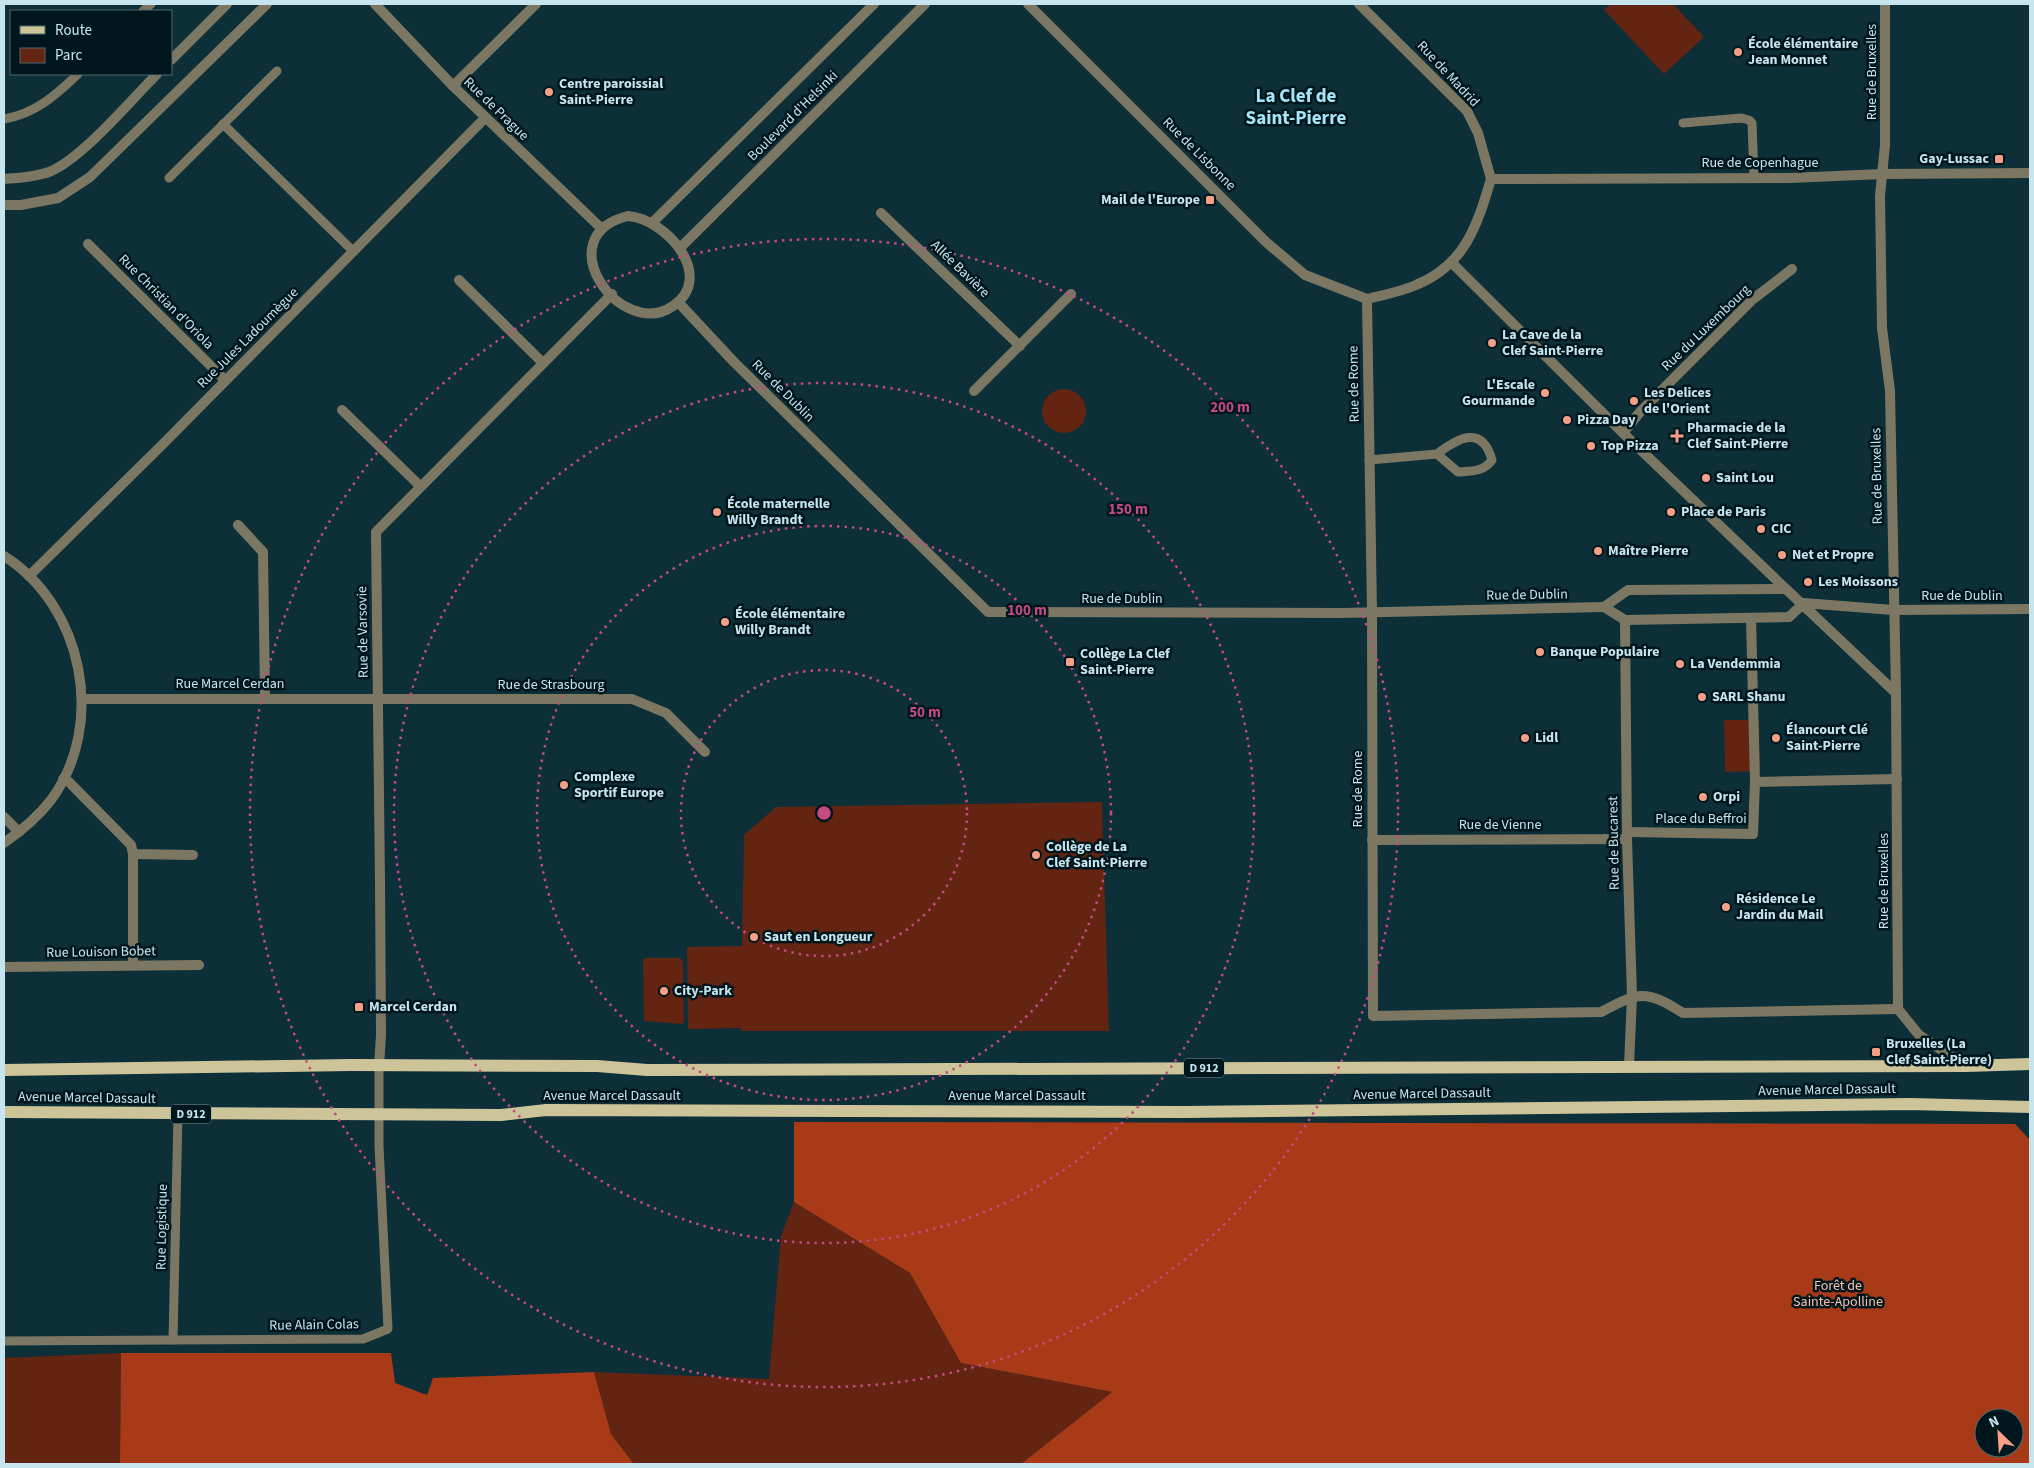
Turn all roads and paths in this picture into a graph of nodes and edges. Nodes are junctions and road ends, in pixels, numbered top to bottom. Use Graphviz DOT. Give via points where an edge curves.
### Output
graph roads {
  1 [pos="227,4"];
  2 [pos="267,4"];
  3 [pos="375,4"];
  4 [pos="536,4"];
  5 [pos="874,4"];
  6 [pos="925,4"];
  7 [pos="1028,4"];
  8 [pos="1359,4"];
  9 [pos="1885,4"];
  10 [pos="172,59"];
  11 [pos="277,70"];
  12 [pos="77,75"];
  13 [pos="156,75"];
  14 [pos="453,86"];
  15 [pos="485,118"];
  16 [pos="4,120"];
  17 [pos="1682,123"];
  18 [pos="223,124"];
  19 [pos="1882,174"];
  20 [pos="2030,174"];
  21 [pos="1754,177"];
  22 [pos="4,178"];
  23 [pos="169,178"];
  24 [pos="1491,179"];
  25 [pos="4,205"];
  26 [pos="881,213"];
  27 [pos="653,222"];
  28 [pos="602,229"];
  29 [pos="88,244"];
  30 [pos="680,248"];
  31 [pos="353,251"];
  32 [pos="1452,263"];
  33 [pos="1792,269"];
  34 [pos="459,280"];
  35 [pos="612,294"];
  36 [pos="1071,294"];
  37 [pos="1367,299"];
  38 [pos="678,302"];
  39 [pos="1020,346"];
  40 [pos="543,363"];
  41 [pos="225,380"];
  42 [pos="974,392"];
  43 [pos="342,410"];
  44 [pos="1623,433"];
  45 [pos="1437,454"];
  46 [pos="1370,460"];
  47 [pos="420,486"];
  48 [pos="238,525"];
  49 [pos="4,556"];
  50 [pos="29,576"];
  51 [pos="1786,588"];
  52 [pos="1804,603"];
  53 [pos="1604,607"];
  54 [pos="2030,609"];
  55 [pos="1893,610"];
  56 [pos="1372,612"];
  57 [pos="1751,618"];
  58 [pos="1625,620"];
  59 [pos="1896,692"];
  60 [pos="265,697"];
  61 [pos="83,699"];
  62 [pos="378,699"];
  63 [pos="705,752"];
  64 [pos="62,779"];
  65 [pos="1897,779"];
  66 [pos="1755,782"];
  67 [pos="4,817"];
  68 [pos="19,832"];
  69 [pos="1627,836"];
  70 [pos="1372,840"];
  71 [pos="4,843"];
  72 [pos="133,854"];
  73 [pos="193,855"];
  74 [pos="133,965"];
  75 [pos="199,965"];
  76 [pos="4,967"];
  77 [pos="1632,996"];
  78 [pos="1898,1009"];
  79 [pos="2030,1064"];
  80 [pos="379,1066"];
  81 [pos="1629,1066"];
  82 [pos="1966,1066"];
  83 [pos="4,1070"];
  84 [pos="2030,1107"];
  85 [pos="4,1112"];
  86 [pos="178,1114"];
  87 [pos="379,1115"];
  88 [pos="173,1340"];
  89 [pos="4,1341"];
  1 -- 10 [label="street"];
  2 -- 25 [label="street" via="90,177 58,198"];
  3 -- 14 [label="street, Rue de Prague"];
  4 -- 14 [label="street"];
  5 -- 27 [label="street, Boulevard d'Helsinki"];
  6 -- 30 [label="street, Boulevard d'Helsinki"];
  7 -- 37 [label="street, Rue de Lisbonne" via="1266,242 1305,275"];
  8 -- 24 [label="street, Rue de Madrid" via="1467,111 1478,133"];
  9 -- 19 [label="street, Rue de Bruxelles"];
  11 -- 18 [label="lane"];
  12 -- 16 [label="lane" via="58,94 33,111"];
  13 -- 22 [label="street" via="77,155 50,172"];
  14 -- 15 [label="street, Rue de Prague"];
  15 -- 28 [label="street, Rue de Prague"];
  15 -- 31 [label="street, Rue Jules Ladoumègue"];
  17 -- 21 [label="lane" via="1749,120 1752,124"];
  18 -- 23 [label="lane"];
  18 -- 31 [label="lane"];
  19 -- 20 [label="street, Rue de Copenhague"];
  19 -- 21 [label="street, Rue de Copenhague"];
  19 -- 55 [label="street, Rue de Bruxelles" via="1882,328 1890,391"];
  21 -- 24 [label="street, Rue de Copenhague"];
  24 -- 32 [label="street" via="1477,226"];
  26 -- 39 [label="street, Allée Bavière"];
  27 -- 28 [label="street" via="628,216 616,219"];
  27 -- 30 [label="street"];
  28 -- 35 [label="street" via="592,247 591,260 600,283"];
  29 -- 41 [label="street, Rue Christian d'Oriola"];
  30 -- 38 [label="street" via="690,271 688,284"];
  31 -- 41 [label="street, Rue Jules Ladoumègue"];
  32 -- 37 [label="street" via="1416,285"];
  32 -- 44 [label="street"];
  33 -- 44 [label="street, Rue du Luxembourg" via="1752,300"];
  34 -- 40 [label="street"];
  35 -- 38 [label="street" via="627,309 639,314 664,312"];
  35 -- 40 [label="street, Rue de Varsovie"];
  36 -- 39 [label="street"];
  37 -- 46 [label="street, Rue de Rome"];
  38 -- 56 [label="street, Rue de Dublin" via="734,362 988,612"];
  39 -- 42 [label="street"];
  40 -- 47 [label="street, Rue de Varsovie"];
  41 -- 50 [label="street, Rue Jules Ladoumègue"];
  43 -- 47 [label="street"];
  44 -- 51 [label="street"];
  45 -- 45 [label="lane" via="1458,472 1487,467 1492,460 1482,442 1472,438 1456,440"];
  45 -- 46 [label="lane"];
  46 -- 56 [label="street, Rue de Rome"];
  47 -- 62 [label="street, Rue de Varsovie" via="376,532"];
  48 -- 60 [label="street" via="263,552"];
  49 -- 50 [label="street"];
  50 -- 61 [label="street" via="49,598 63,623 80,676"];
  51 -- 52 [label="street"];
  51 -- 53 [label="street" via="1628,590"];
  52 -- 55 [label="street, Rue de Dublin"];
  52 -- 57 [label="street" via="1789,617"];
  52 -- 59 [label="street"];
  53 -- 56 [label="street, Rue de Dublin"];
  53 -- 58 [label="street"];
  54 -- 55 [label="street, Rue de Dublin"];
  55 -- 59 [label="street, Rue de Bruxelles"];
  56 -- 70 [label="street, Rue de Rome"];
  57 -- 58 [label="street"];
  57 -- 66 [label="street, Place du Beffroi"];
  58 -- 69 [label="street, Rue de Bucarest"];
  59 -- 65 [label="street, Rue de Bruxelles"];
  60 -- 61 [label="street, Rue Marcel Cerdan"];
  60 -- 62 [label="street, Rue Marcel Cerdan"];
  61 -- 64 [label="street" via="76,746"];
  62 -- 63 [label="street, Rue de Strasbourg" via="632,699 666,713"];
  62 -- 80 [label="street, Rue de Varsovie"];
  64 -- 68 [label="street" via="40,813"];
  64 -- 72 [label="street" via="69,782 131,845"];
  65 -- 66 [label="street"];
  65 -- 78 [label="street, Rue de Bruxelles"];
  66 -- 69 [label="street, Place du Beffroi" via="1753,834"];
  67 -- 68 [label="street"];
  68 -- 71 [label="street"];
  69 -- 70 [label="street, Rue de Vienne"];
  69 -- 77 [label="street, Rue de Bucarest"];
  70 -- 77 [label="street, Rue de Rome" via="1373,1016 1601,1012"];
  72 -- 73 [label="street"];
  72 -- 74 [label="street"];
  74 -- 75 [label="street, Rue Louison Bobet"];
  74 -- 76 [label="street, Rue Louison Bobet"];
  77 -- 78 [label="street" via="1658,997 1682,1013"];
  77 -- 81 [label="street, Rue de Bucarest"];
  78 -- 82 [label="street" via="1919,1035"];
  79 -- 82 [label="main road, Avenue Marcel Dassault / D 912"];
  80 -- 81 [label="main road, Avenue Marcel Dassault / D 912" via="597,1066 647,1070"];
  80 -- 83 [label="main road, Avenue Marcel Dassault / D 912"];
  80 -- 87 [label="lane, Rue Alain Colas"];
  81 -- 82 [label="main road, Avenue Marcel Dassault / D 912"];
  84 -- 87 [label="main road, Avenue Marcel Dassault / D 912" via="1910,1104 1186,1112 546,1110 501,1114"];
  85 -- 86 [label="main road, Avenue Marcel Dassault / D 912"];
  86 -- 87 [label="main road, Avenue Marcel Dassault / D 912"];
  86 -- 88 [label="lane, Rue Logistique"];
  87 -- 88 [label="lane, Rue Alain Colas" via="388,1329 363,1339"];
  88 -- 89 [label="lane, Rue Alain Colas"];
}
